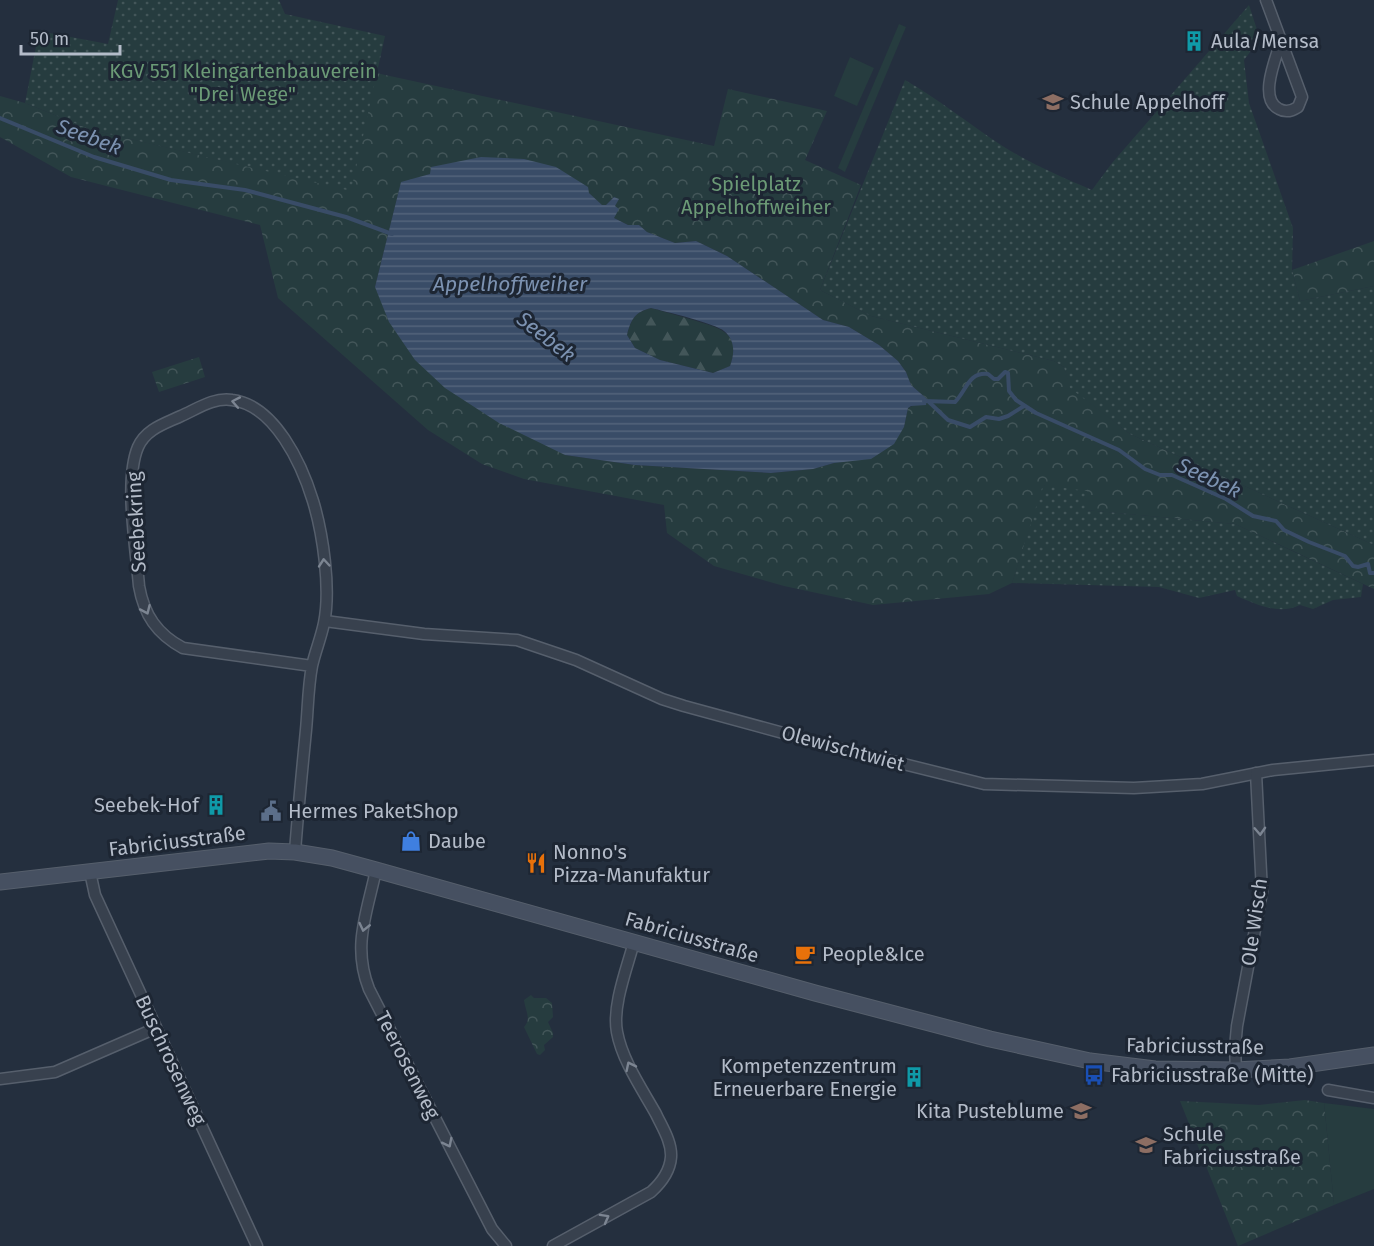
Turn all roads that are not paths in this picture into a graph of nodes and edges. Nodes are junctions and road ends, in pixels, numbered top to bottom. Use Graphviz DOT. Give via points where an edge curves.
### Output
graph roads {
  1 [pos="1266,0"];
  2 [pos="1281,41"];
  3 [pos="325,621"];
  4 [pos="312,666"];
  5 [pos="1374,760"];
  6 [pos="1256,773"];
  7 [pos="295,852"];
  8 [pos="376,870"];
  9 [pos="90,872"];
  10 [pos="0,882"];
  11 [pos="634,942"];
  12 [pos="156,1028"];
  13 [pos="1374,1055"];
  14 [pos="1236,1070"];
  15 [pos="0,1079"];
  16 [pos="1328,1090"];
  17 [pos="1374,1098"];
  18 [pos="257,1246"];
  19 [pos="506,1246"];
  20 [pos="554,1246"];
  1 -- 2 [label="street"];
  2 -- 2 [label="street" via="1302,97 1298,107 1287,112 1272,104 1269,94"];
  3 -- 4 [label="street, Seebekring"];
  3 -- 4 [label="street, Seebekring, one-way" via="325,562 318,521 293,453 273,423 250,405 223,400 152,429 143,438 132,463 131,482 141,599 157,629 183,648"];
  3 -- 6 [label="street, Olewischtwiet" via="424,634 517,640 576,660 684,706 984,784 1134,788 1202,784"];
  4 -- 7 [label="street, Seebekring"];
  5 -- 6 [label="street, Olewischtwiet"];
  6 -- 14 [label="street, Ole Wisch, one-way" via="1262,892 1237,1026"];
  7 -- 8 [label="street, Fabriciusstraße"];
  7 -- 9 [label="street, Fabriciusstraße" via="269,851"];
  8 -- 11 [label="street, Fabriciusstraße"];
  8 -- 19 [label="street, Teerosenweg, one-way" via="361,940 363,972 492,1229"];
  9 -- 10 [label="street, Fabriciusstraße"];
  9 -- 12 [label="street, Buschrosenweg" via="95,895"];
  11 -- 14 [label="street, Fabriciusstraße" via="990,1039 1076,1058 1155,1069"];
  20 -- 11 [label="street, one-way" via="651,1192 663,1178 671,1158 668,1138 616,1030 615,1014"];
  12 -- 15 [label="street" via="55,1072"];
  12 -- 18 [label="street, Buschrosenweg"];
  13 -- 14 [label="street, Fabriciusstraße" via="1307,1066"];
  16 -- 17 [label="street"];
}
